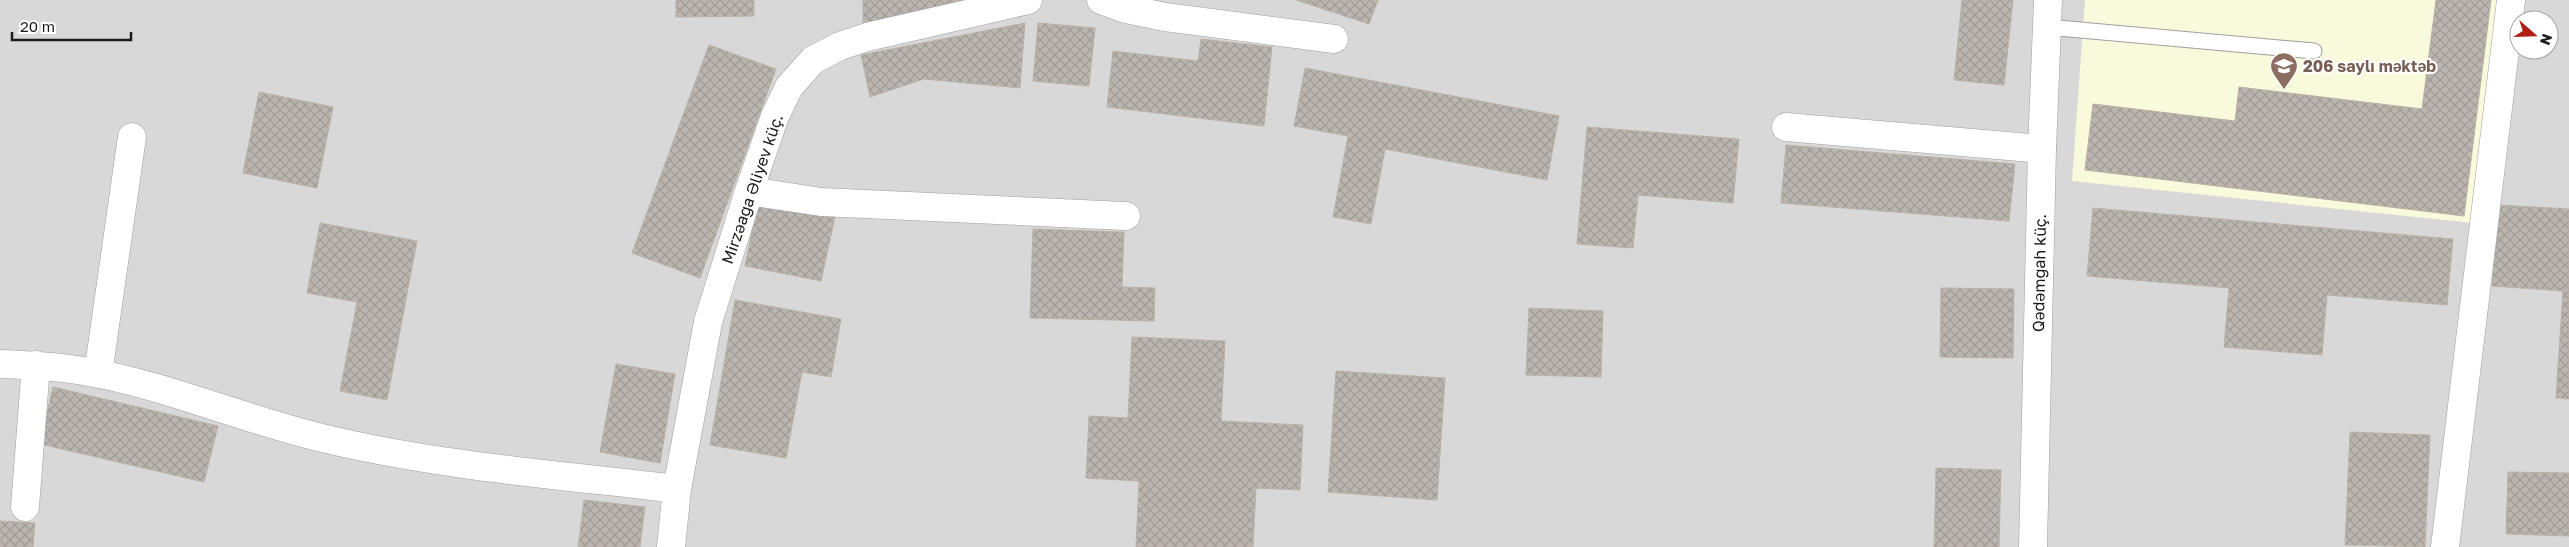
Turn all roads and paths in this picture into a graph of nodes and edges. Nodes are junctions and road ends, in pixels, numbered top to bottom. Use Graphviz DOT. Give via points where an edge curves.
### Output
graph roads {
  1 [pos="1028,0"];
  2 [pos="1101,0"];
  3 [pos="2048,0"];
  4 [pos="2511,0"];
  5 [pos="2047,27"];
  6 [pos="1334,39"];
  7 [pos="2314,52"];
  8 [pos="1786,127"];
  9 [pos="132,136"];
  10 [pos="2042,149"];
  11 [pos="749,190"];
  12 [pos="1126,216"];
  13 [pos="0,364"];
  14 [pos="36,365"];
  15 [pos="98,374"];
  16 [pos="677,489"];
  17 [pos="25,506"];
  18 [pos="671,547"];
  19 [pos="2032,547"];
  20 [pos="2445,547"];
  1 -- 11 [label="street, Mirzəağa Əliyev küç." via="867,37 812,60 789,87"];
  2 -- 6 [label="street" via="1126,9 1165,16"];
  3 -- 5 [label="street, Qədəmgah küç."];
  4 -- 20 [label="street"];
  5 -- 7 [label="lane"];
  5 -- 10 [label="street, Qədəmgah küç."];
  8 -- 10 [label="street"];
  9 -- 15 [label="street"];
  10 -- 19 [label="street, Qədəmgah küç."];
  11 -- 12 [label="street" via="821,202"];
  11 -- 16 [label="street, Mirzəağa Əliyev küç." via="708,322"];
  13 -- 14 [label="street"];
  14 -- 15 [label="street"];
  14 -- 17 [label="street"];
  15 -- 16 [label="street" via="321,438 384,452"];
  16 -- 18 [label="street, Mirzəağa Əliyev küç."];
}
